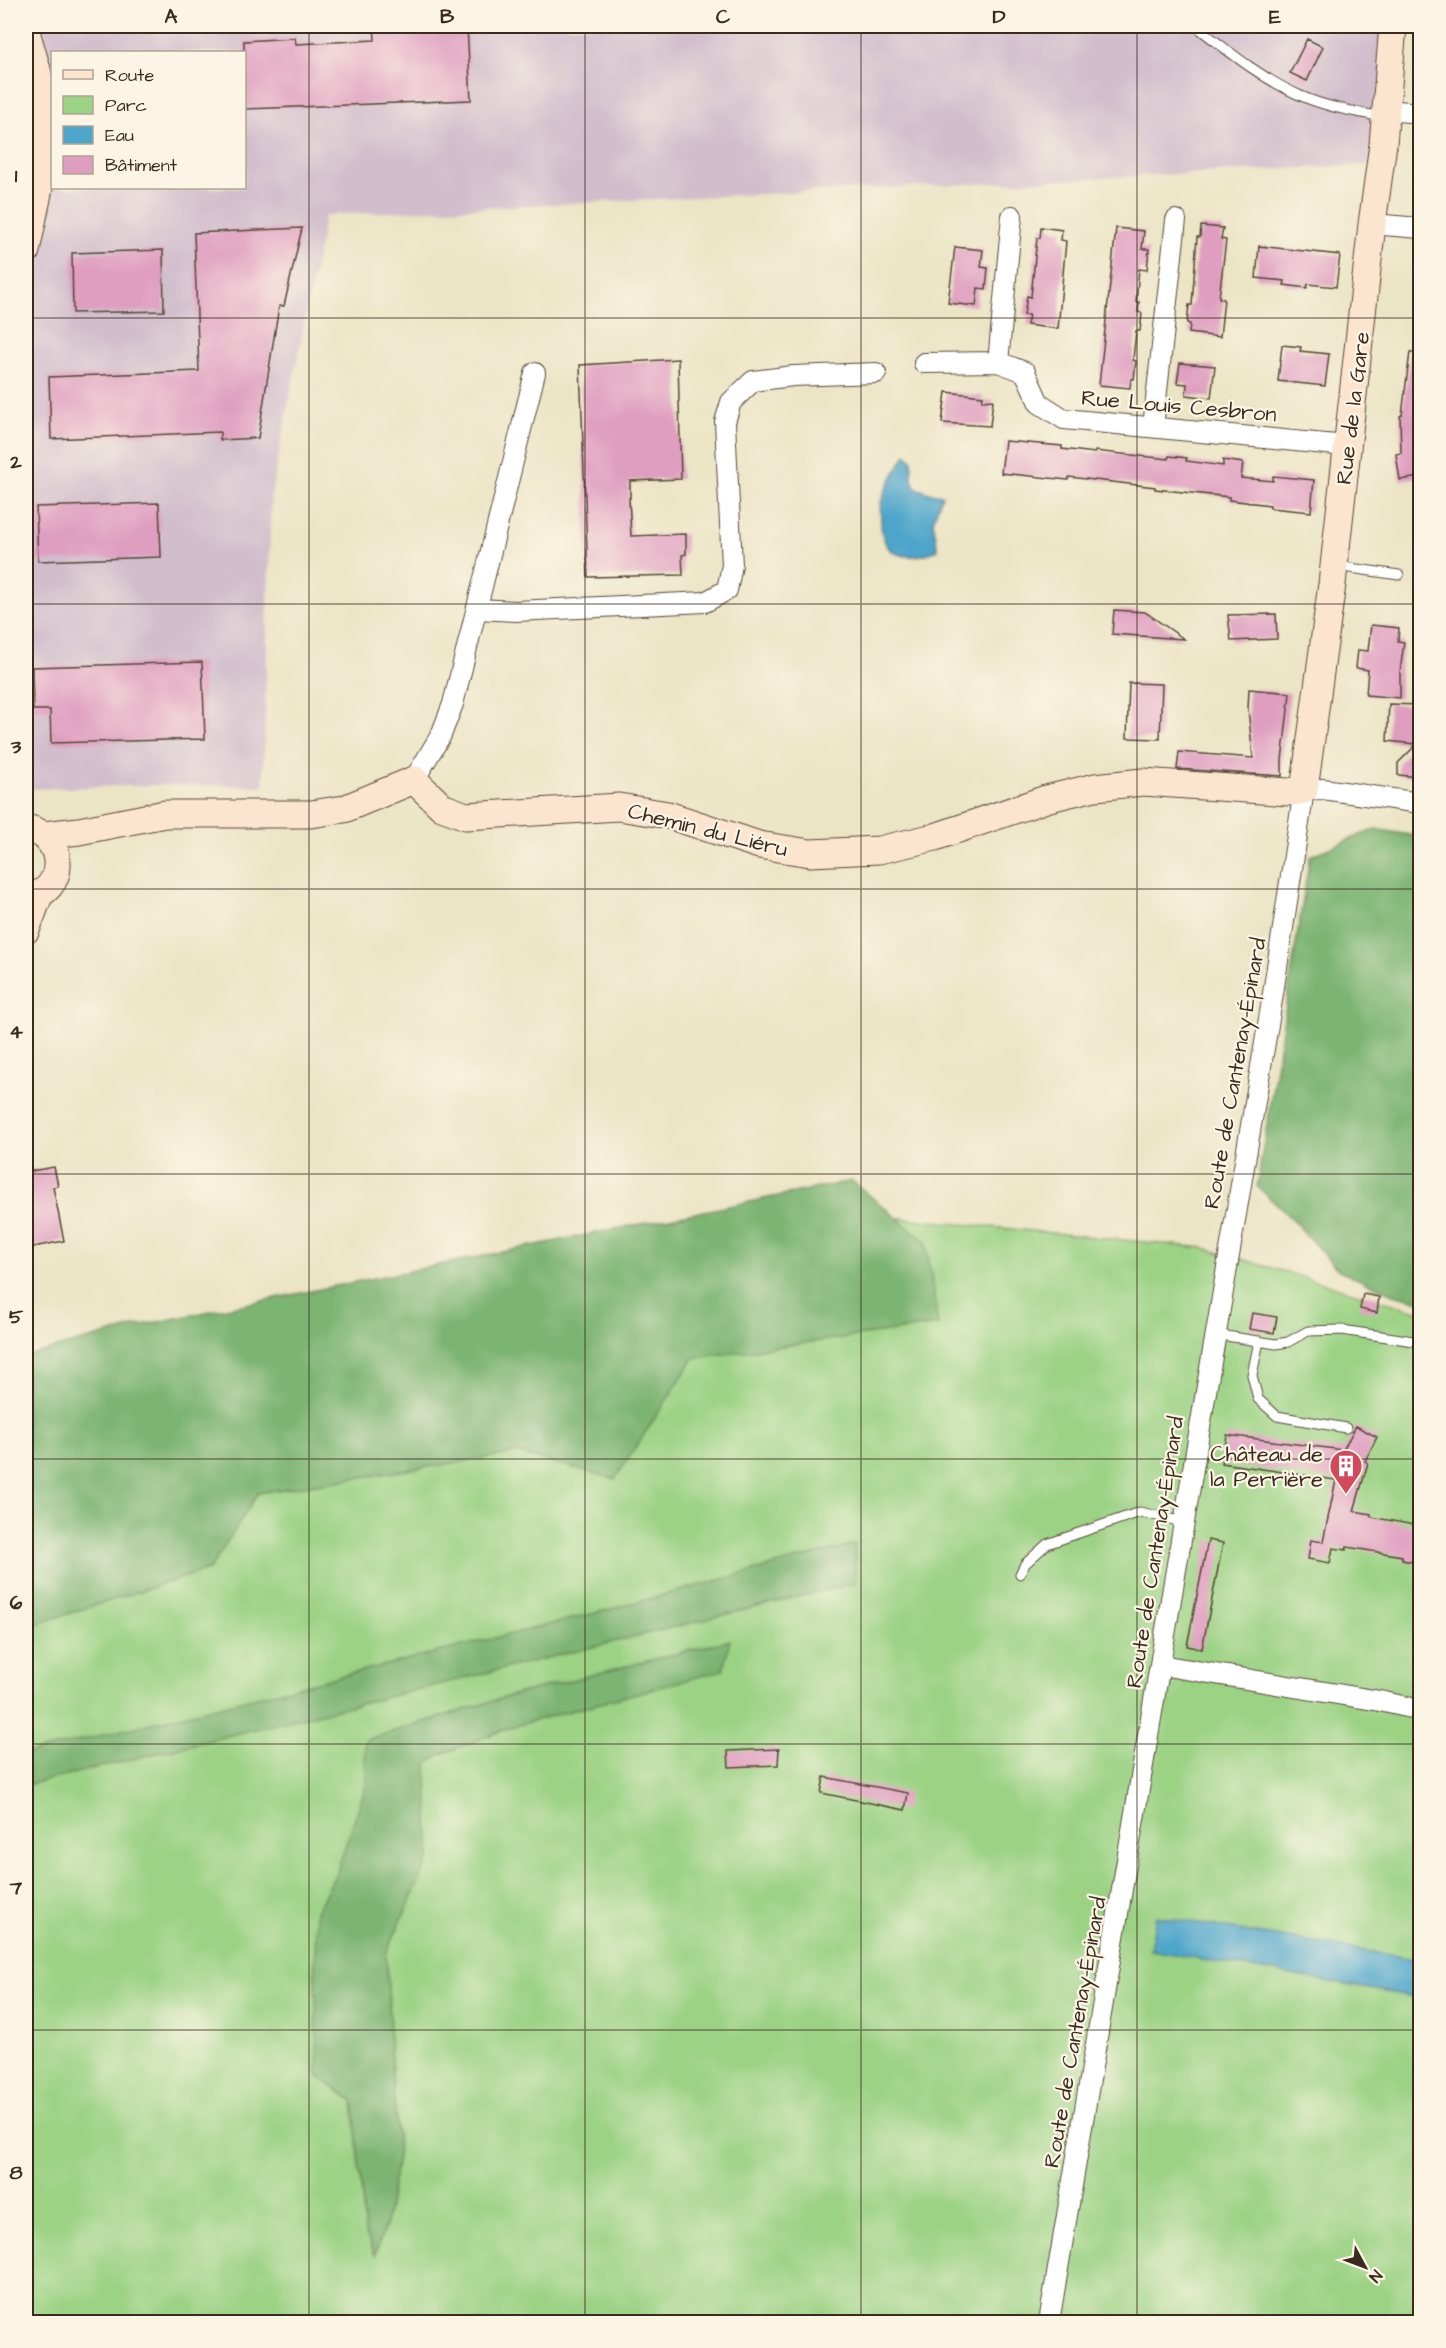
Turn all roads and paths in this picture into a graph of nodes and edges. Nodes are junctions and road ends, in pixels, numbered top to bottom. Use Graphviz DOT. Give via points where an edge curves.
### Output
graph roads {
  1 [pos="1196,26"];
  2 [pos="1393,26"];
  3 [pos="26,31"];
  4 [pos="1420,113"];
  5 [pos="1386,114"];
  6 [pos="49,132"];
  7 [pos="1012,216"];
  8 [pos="1176,220"];
  9 [pos="1372,224"];
  10 [pos="1420,228"];
  11 [pos="26,251"];
  12 [pos="998,362"];
  13 [pos="924,363"];
  14 [pos="535,373"];
  15 [pos="876,373"];
  16 [pos="1153,427"];
  17 [pos="1347,446"];
  18 [pos="1334,566"];
  19 [pos="1399,575"];
  20 [pos="477,609"];
  21 [pos="414,780"];
  22 [pos="1304,790"];
  23 [pos="1420,803"];
  24 [pos="121,823"];
  25 [pos="32,828"];
  26 [pos="57,865"];
  27 [pos="33,895"];
  28 [pos="26,930"];
  29 [pos="1214,1334"];
  30 [pos="1258,1341"];
  31 [pos="1420,1342"];
  32 [pos="1346,1428"];
  33 [pos="1183,1522"];
  34 [pos="1020,1574"];
  35 [pos="1160,1665"];
  36 [pos="1420,1710"];
  37 [pos="1049,2322"];
  1 -- 5 [label="lane" via="1250,66 1299,95 1342,109"];
  2 -- 5 [label="street, Rue de la Gare"];
  3 -- 6 [label="street"];
  4 -- 5 [label="street"];
  5 -- 9 [label="street, Rue de la Gare"];
  6 -- 11 [label="street"];
  7 -- 12 [label="street"];
  8 -- 16 [label="street"];
  9 -- 10 [label="street"];
  9 -- 17 [label="street, Rue de la Gare"];
  12 -- 13 [label="street, Rue Louis Cesbron"];
  12 -- 16 [label="street, Rue Louis Cesbron" via="1025,372 1039,403 1064,419"];
  14 -- 20 [label="street"];
  15 -- 20 [label="street" via="753,381 731,402 725,422 732,565 726,590 705,602 516,611"];
  16 -- 17 [label="street, Rue Louis Cesbron"];
  17 -- 18 [label="street, Rue de la Gare"];
  18 -- 19 [label="lane"];
  18 -- 22 [label="street, Rue de la Gare"];
  20 -- 21 [label="street" via="453,704 441,735"];
  21 -- 22 [label="street, Chemin du Liéru" via="442,807 465,816 619,807 668,815 759,845 810,853 879,850 935,837 1046,799 1095,787 1143,782"];
  21 -- 24 [label="street" via="344,808 311,814 165,814"];
  22 -- 23 [label="street" via="1323,789"];
  22 -- 29 [label="street, Route de Cantenay-Épinard"];
  24 -- 25 [label="street"];
  24 -- 26 [label="street"];
  25 -- 26 [label="street" via="52,843"];
  26 -- 27 [label="street" via="49,886"];
  27 -- 28 [label="street"];
  29 -- 30 [label="lane"];
  29 -- 33 [label="street, Route de Cantenay-Épinard"];
  30 -- 31 [label="lane" via="1276,1344 1308,1331 1342,1330"];
  30 -- 32 [label="lane" via="1252,1375 1258,1399 1277,1416"];
  33 -- 34 [label="lane" via="1140,1512 1047,1544"];
  33 -- 35 [label="street, Route de Cantenay-Épinard"];
  35 -- 36 [label="street"];
  35 -- 37 [label="street, Route de Cantenay-Épinard"];
}
